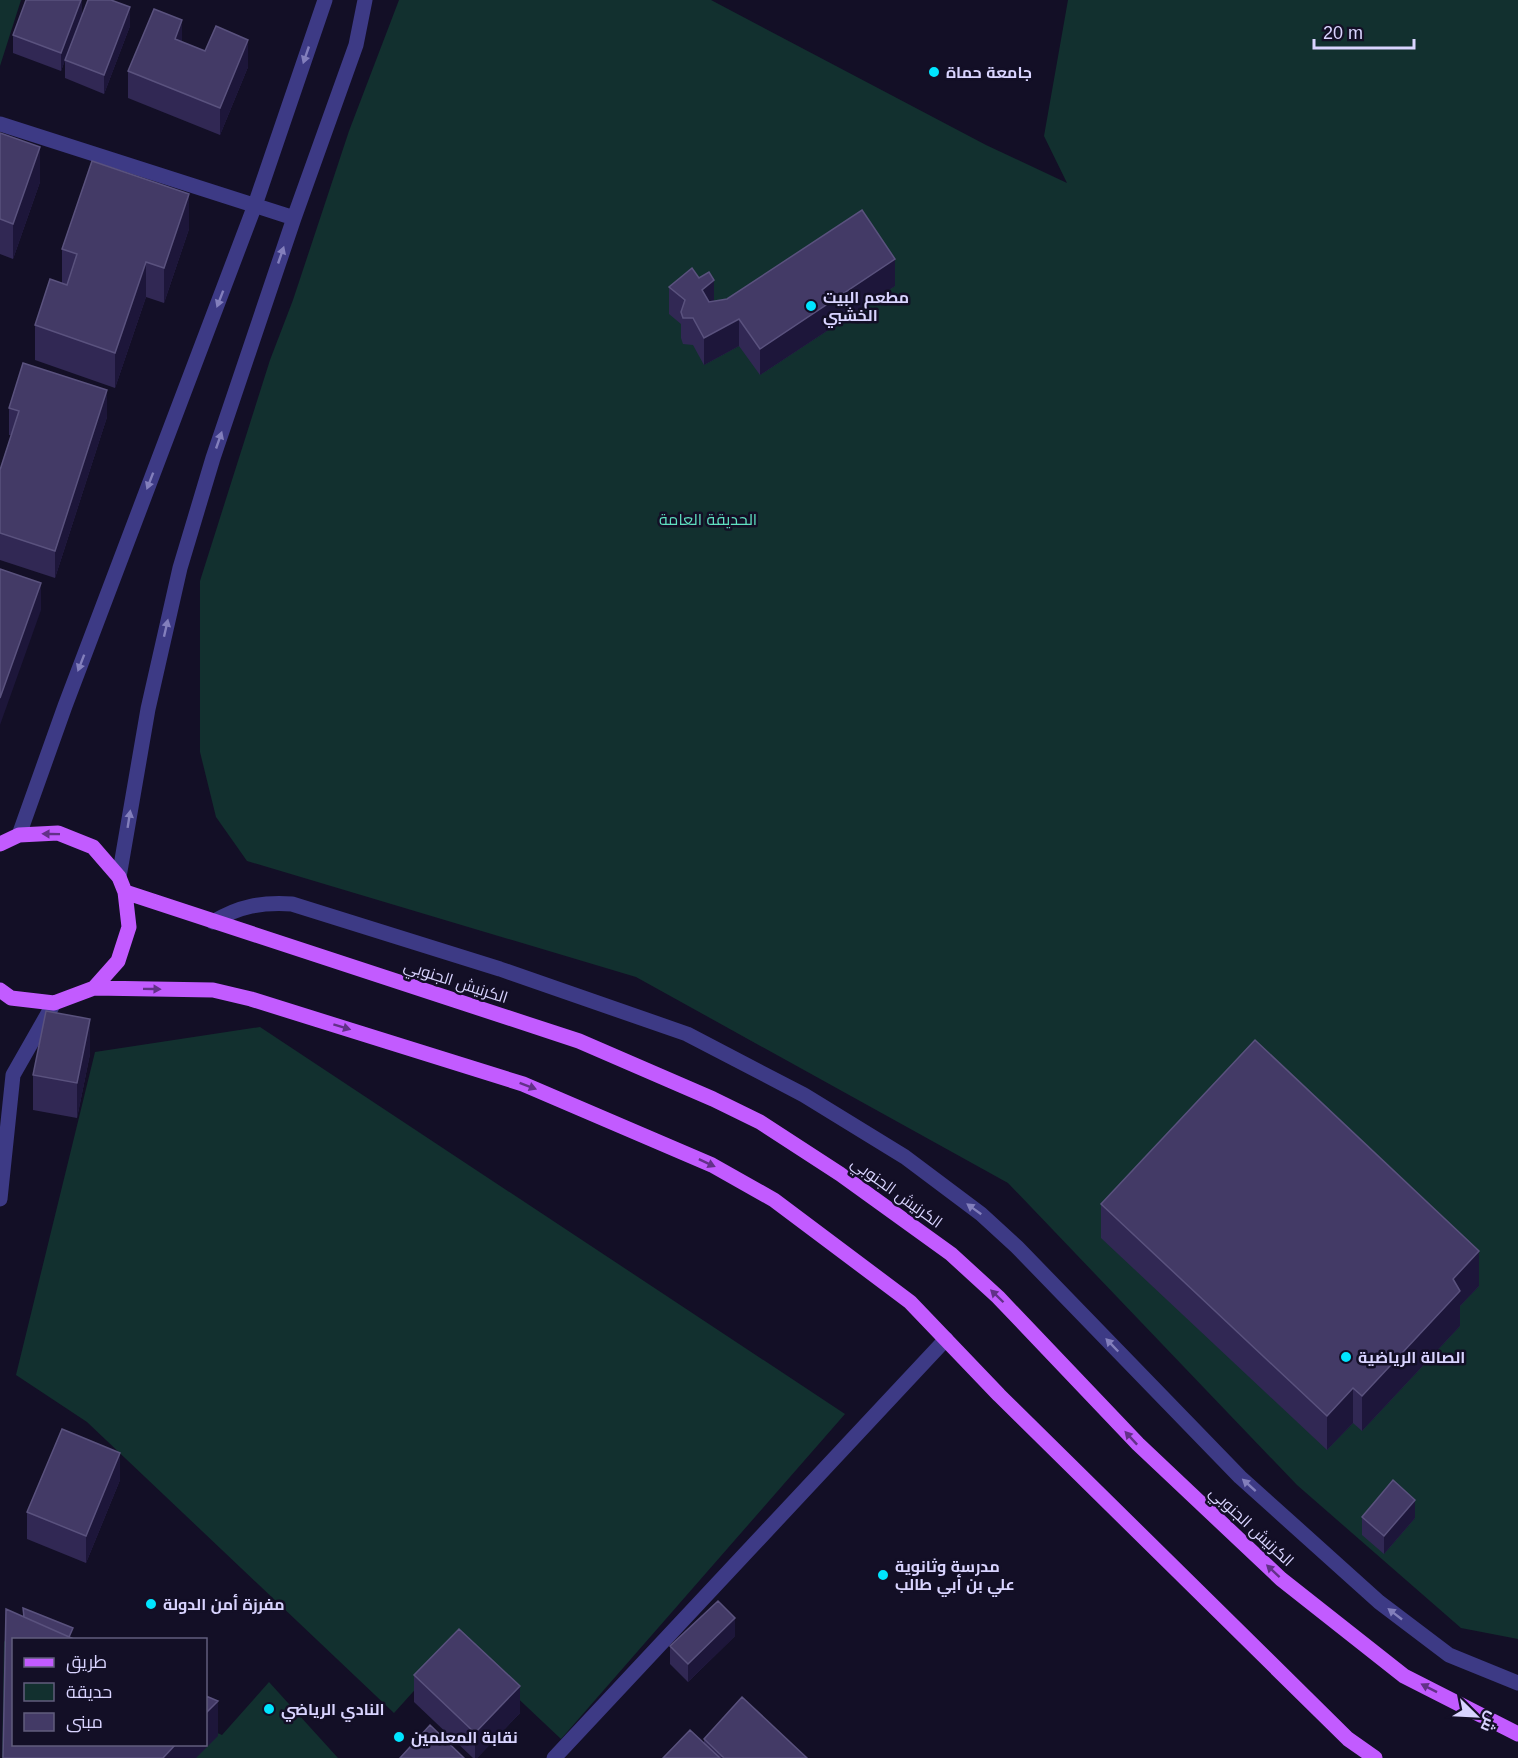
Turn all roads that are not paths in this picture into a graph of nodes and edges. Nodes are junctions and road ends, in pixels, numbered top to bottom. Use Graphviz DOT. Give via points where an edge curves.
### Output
graph roads {
  1 [pos="325,0"];
  2 [pos="365,0"];
  3 [pos="0,123"];
  4 [pos="255,205"];
  5 [pos="294,218"];
  6 [pos="19,835"];
  7 [pos="0,844"];
  8 [pos="119,877"];
  9 [pos="125,892"];
  10 [pos="213,922"];
  11 [pos="94,988"];
  12 [pos="0,990"];
  13 [pos="54,1003"];
  14 [pos="0,1199"];
  15 [pos="946,1339"];
  16 [pos="1518,1683"];
  17 [pos="1518,1734"];
  18 [pos="554,1758"];
  19 [pos="1375,1758"];
  1 -- 4 [label="street, one-way"];
  2 -- 5 [label="street" via="356,45"];
  3 -- 4 [label="street"];
  4 -- 5 [label="street"];
  4 -- 6 [label="street, one-way" via="64,706"];
  8 -- 5 [label="street, one-way" via="148,709 180,567"];
  6 -- 7 [label="main road"];
  8 -- 6 [label="main road, one-way" via="93,847 58,832"];
  8 -- 9 [label="main road"];
  9 -- 10 [label="main road, الكرنيش الجنوبي"];
  9 -- 11 [label="main road" via="129,927 118,961"];
  16 -- 10 [label="street, one-way" via="1449,1655 1379,1602 1240,1477 981,1214 905,1157 804,1095 687,1034 500,969 292,904 249,905"];
  17 -- 10 [label="main road, الكرنيش الجنوبي, one-way" via="1404,1676 1281,1579 1138,1444 998,1297 951,1254 779,1134 713,1099 579,1041"];
  11 -- 13 [label="main road"];
  11 -- 15 [label="main road, one-way" via="213,990 524,1084 712,1166 774,1200 900,1295"];
  12 -- 13 [label="main road" via="11,998"];
  13 -- 14 [label="street" via="13,1075"];
  15 -- 18 [label="street"];
  15 -- 19 [label="main road" via="1348,1739"];
}
